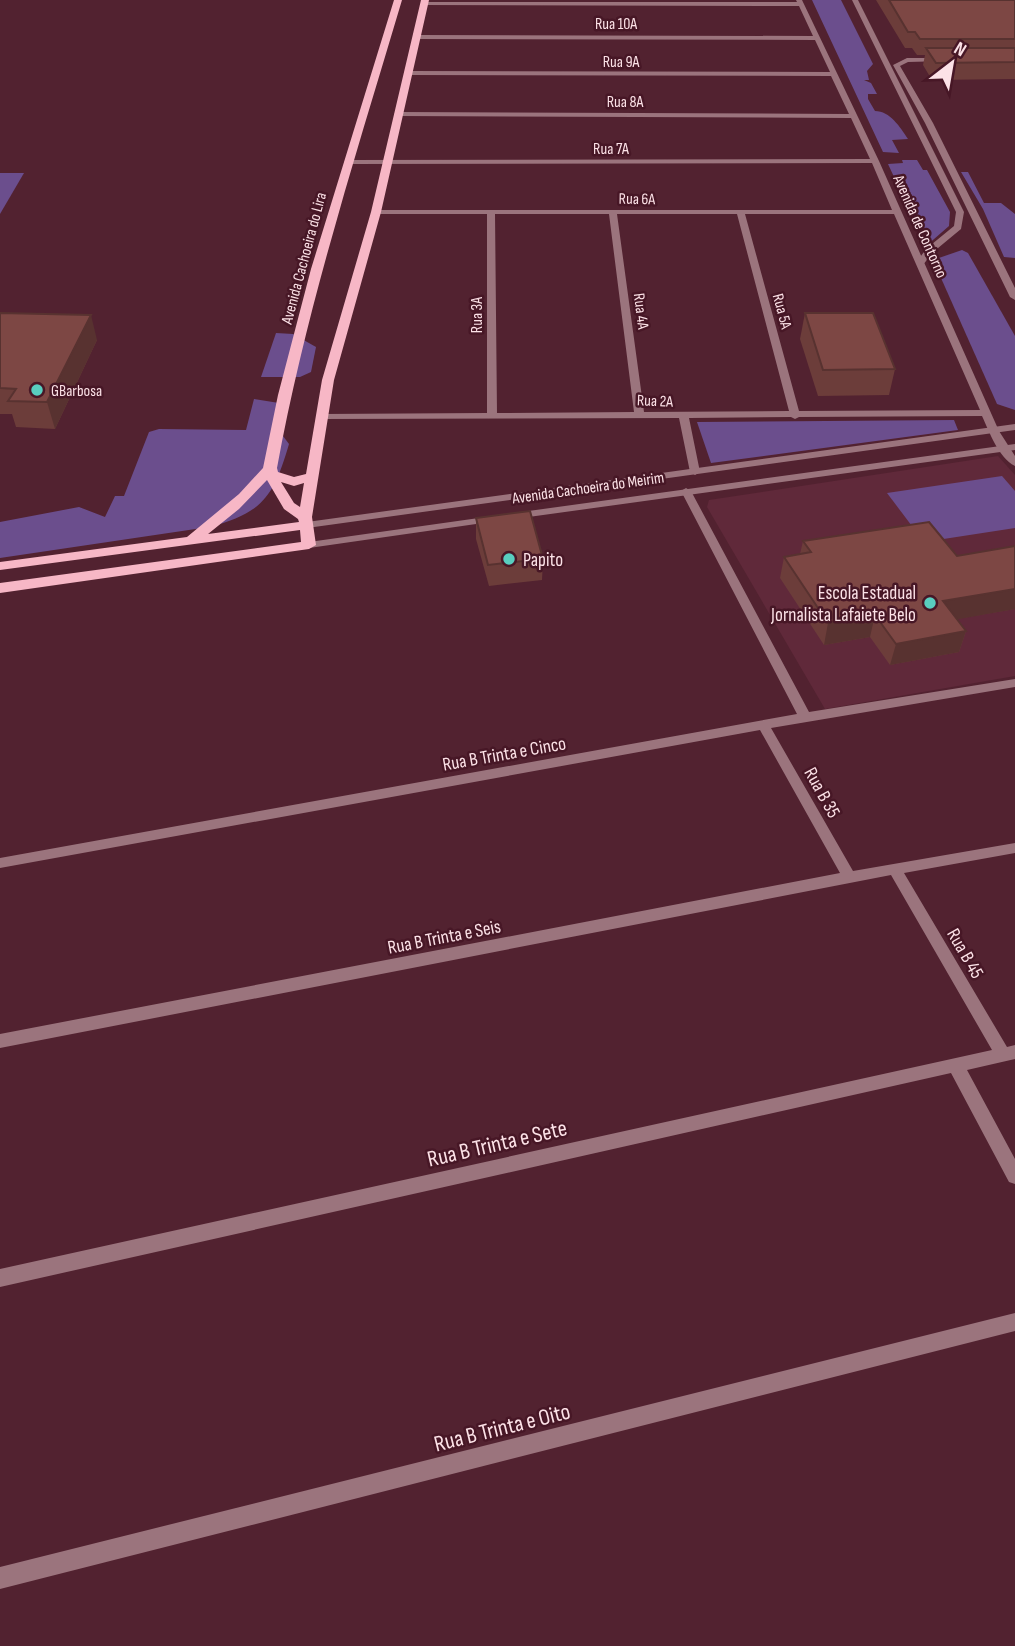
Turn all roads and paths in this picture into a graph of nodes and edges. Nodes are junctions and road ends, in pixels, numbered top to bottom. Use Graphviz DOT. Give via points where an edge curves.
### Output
graph roads {
  1 [pos="398,0"];
  2 [pos="855,0"];
  3 [pos="425,1"];
  4 [pos="800,2"];
  5 [pos="417,37"];
  6 [pos="815,38"];
  7 [pos="947,60"];
  8 [pos="409,73"];
  9 [pos="834,74"];
  10 [pos="398,114"];
  11 [pos="853,116"];
  12 [pos="875,161"];
  13 [pos="348,162"];
  14 [pos="386,162"];
  15 [pos="376,212"];
  16 [pos="491,212"];
  17 [pos="613,212"];
  18 [pos="897,212"];
  19 [pos="741,214"];
  20 [pos="920,263"];
  21 [pos="1015,297"];
  22 [pos="987,413"];
  23 [pos="639,414"];
  24 [pos="492,416"];
  25 [pos="794,416"];
  26 [pos="321,417"];
  27 [pos="684,417"];
  28 [pos="1015,427"];
  29 [pos="994,431"];
  30 [pos="1009,448"];
  31 [pos="1015,463"];
  32 [pos="271,471"];
  33 [pos="695,472"];
  34 [pos="312,476"];
  35 [pos="686,491"];
  36 [pos="306,521"];
  37 [pos="189,540"];
  38 [pos="309,545"];
  39 [pos="0,566"];
  40 [pos="0,588"];
  41 [pos="1015,683"];
  42 [pos="805,717"];
  43 [pos="764,726"];
  44 [pos="1015,848"];
  45 [pos="0,863"];
  46 [pos="895,870"];
  47 [pos="849,877"];
  48 [pos="0,1041"];
  49 [pos="1009,1054"];
  50 [pos="956,1064"];
  51 [pos="1015,1176"];
  52 [pos="0,1278"];
  53 [pos="1015,1322"];
  54 [pos="0,1578"];
  1 -- 13 [label="main road, Avenida Cachoeira do Lira"];
  2 -- 20 [label="street" via="960,212 958,227"];
  3 -- 4 [label="street"];
  3 -- 5 [label="main road"];
  4 -- 6 [label="street, Avenida de Contorno"];
  5 -- 6 [label="street, Rua 10A"];
  5 -- 8 [label="main road"];
  6 -- 9 [label="street, Avenida de Contorno"];
  7 -- 21 [label="street" via="907,60 896,65"];
  8 -- 9 [label="street, Rua 9A"];
  8 -- 10 [label="main road"];
  9 -- 11 [label="street, Avenida de Contorno"];
  10 -- 11 [label="street, Rua 8A"];
  10 -- 14 [label="main road"];
  11 -- 12 [label="street, Avenida de Contorno"];
  12 -- 14 [label="street, Rua 7A"];
  12 -- 18 [label="street, Avenida de Contorno"];
  13 -- 14 [label="street, Rua 7A"];
  13 -- 32 [label="main road, Avenida Cachoeira do Lira" via="284,395"];
  14 -- 15 [label="main road"];
  15 -- 16 [label="street, Rua 6A"];
  15 -- 26 [label="main road"];
  16 -- 17 [label="street, Rua 6A"];
  16 -- 24 [label="street, Rua 3A"];
  17 -- 19 [label="street, Rua 6A"];
  17 -- 23 [label="street, Rua 4A"];
  18 -- 19 [label="street, Rua 6A"];
  18 -- 20 [label="street, Avenida de Contorno"];
  19 -- 25 [label="street, Rua 5A"];
  20 -- 22 [label="street, Avenida de Contorno"];
  22 -- 25 [label="street, Rua 2A"];
  22 -- 29 [label="street, Avenida de Contorno"];
  23 -- 24 [label="street, Rua 2A"];
  23 -- 27 [label="street, Rua 2A"];
  24 -- 26 [label="street, Rua 2A"];
  25 -- 27 [label="street, Rua 2A"];
  26 -- 34 [label="main road"];
  27 -- 33 [label="street"];
  28 -- 29 [label="street, Avenida Cachoeira do Meirim"];
  29 -- 30 [label="street, Avenida de Contorno"];
  29 -- 33 [label="street, Avenida Cachoeira do Meirim"];
  30 -- 31 [label="street, Avenida de Contorno"];
  30 -- 35 [label="street, Avenida Cachoeira do Meirim"];
  32 -- 34 [label="main road" via="294,482"];
  32 -- 36 [label="main road" via="289,506"];
  32 -- 37 [label="main road" via="230,512"];
  33 -- 36 [label="street, Avenida Cachoeira do Meirim"];
  34 -- 36 [label="main road"];
  35 -- 38 [label="street, Avenida Cachoeira do Meirim"];
  35 -- 42 [label="street"];
  36 -- 37 [label="main road, Avenida Cachoeira do Meirim"];
  36 -- 38 [label="main road"];
  37 -- 39 [label="main road, Avenida Cachoeira do Meirim"];
  38 -- 40 [label="main road, Avenida Cachoeira do Meirim"];
  41 -- 42 [label="street, Rua B Trinta e Cinco"];
  42 -- 43 [label="street, Rua B Trinta e Cinco"];
  43 -- 45 [label="street, Rua B Trinta e Cinco"];
  43 -- 47 [label="street, Rua B 35"];
  44 -- 46 [label="street, Rua B Trinta e Seis"];
  46 -- 47 [label="street, Rua B Trinta e Seis"];
  46 -- 49 [label="street, Rua B 45"];
  47 -- 48 [label="street, Rua B Trinta e Seis"];
  49 -- 50 [label="street, Rua B Trinta e Sete"];
  50 -- 51 [label="street"];
  50 -- 52 [label="street, Rua B Trinta e Sete"];
  53 -- 54 [label="street, Rua B Trinta e Oito"];
}
